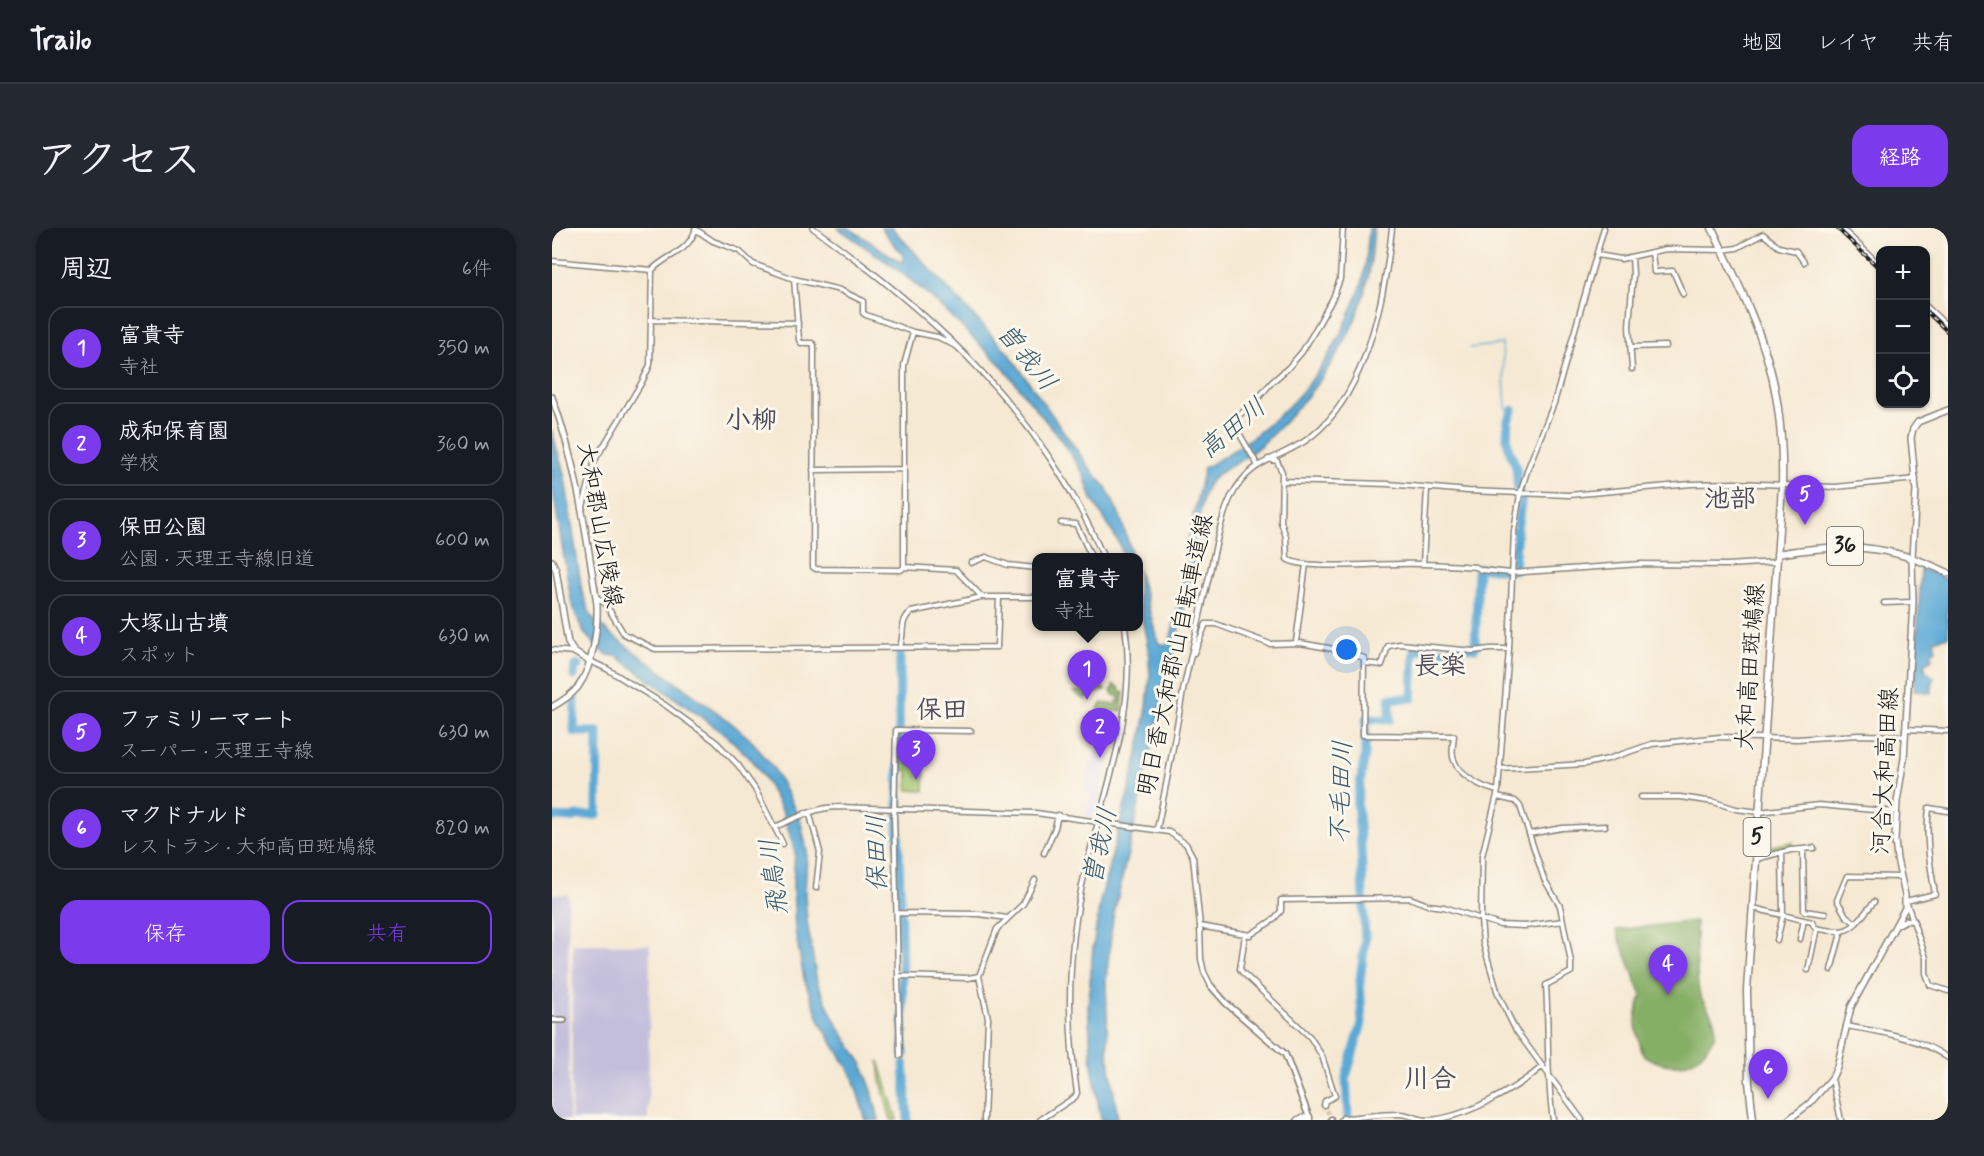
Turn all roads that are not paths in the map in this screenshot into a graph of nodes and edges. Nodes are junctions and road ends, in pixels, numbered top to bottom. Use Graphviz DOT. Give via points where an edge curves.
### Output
graph roads {
  1 [pos="813,228"];
  2 [pos="1343,228"];
  3 [pos="1392,228"];
  4 [pos="1604,228"];
  5 [pos="1712,228"];
  6 [pos="1841,228"];
  7 [pos="696,229"];
  8 [pos="1722,250"];
  9 [pos="1652,252"];
  10 [pos="1596,255"];
  11 [pos="1632,257"];
  12 [pos="1876,260"];
  13 [pos="552,261"];
  14 [pos="1804,261"];
  15 [pos="652,270"];
  16 [pos="794,279"];
  17 [pos="1683,294"];
  18 [pos="1930,310"];
  19 [pos="651,320"];
  20 [pos="798,323"];
  21 [pos="1948,327"];
  22 [pos="913,333"];
  23 [pos="1666,346"];
  24 [pos="958,347"];
  25 [pos="1632,347"];
  26 [pos="1632,369"];
  27 [pos="552,397"];
  28 [pos="1948,410"];
  29 [pos="1268,459"];
  30 [pos="1257,463"];
  31 [pos="904,469"];
  32 [pos="813,470"];
  33 [pos="1916,479"];
  34 [pos="1283,481"];
  35 [pos="578,482"];
  36 [pos="588,482"];
  37 [pos="1782,486"];
  38 [pos="1427,488"];
  39 [pos="1520,494"];
  40 [pos="583,511"];
  41 [pos="1061,523"];
  42 [pos="1090,553"];
  43 [pos="1102,553"];
  44 [pos="1777,554"];
  45 [pos="1912,557"];
  46 [pos="552,561"];
  47 [pos="971,562"];
  48 [pos="1777,562"];
  49 [pos="1306,564"];
  50 [pos="1423,564"];
  51 [pos="904,567"];
  52 [pos="1032,568"];
  53 [pos="1511,571"];
  54 [pos="1948,573"];
  55 [pos="596,597"];
  56 [pos="982,597"];
  57 [pos="999,597"];
  58 [pos="1032,597"];
  59 [pos="1913,602"];
  60 [pos="1884,603"];
  61 [pos="1125,631"];
  62 [pos="1296,642"];
  63 [pos="899,646"];
  64 [pos="1509,649"];
  65 [pos="552,650"];
  66 [pos="574,652"];
  67 [pos="1190,660"];
  68 [pos="589,661"];
  69 [pos="1364,663"];
  70 [pos="552,707"];
  71 [pos="1905,729"];
  72 [pos="971,731"];
  73 [pos="1948,731"];
  74 [pos="1904,736"];
  75 [pos="1764,739"];
  76 [pos="1499,769"];
  77 [pos="1498,790"];
  78 [pos="1641,796"];
  79 [pos="1497,797"];
  80 [pos="894,810"];
  81 [pos="1948,811"];
  82 [pos="1759,812"];
  83 [pos="1896,812"];
  84 [pos="804,813"];
  85 [pos="1058,815"];
  86 [pos="1099,821"];
  87 [pos="776,826"];
  88 [pos="1605,826"];
  89 [pos="1156,830"];
  90 [pos="1529,834"];
  91 [pos="783,844"];
  92 [pos="1814,848"];
  93 [pos="1803,849"];
  94 [pos="1782,852"];
  95 [pos="1044,854"];
  96 [pos="1756,859"];
  97 [pos="1901,877"];
  98 [pos="1035,880"];
  99 [pos="816,888"];
  100 [pos="1874,902"];
  101 [pos="1906,902"];
  102 [pos="1753,908"];
  103 [pos="897,913"];
  104 [pos="1825,914"];
  105 [pos="1783,915"];
  106 [pos="1007,918"];
  107 [pos="1481,919"];
  108 [pos="1804,920"];
  109 [pos="1563,921"];
  110 [pos="1914,921"];
  111 [pos="1856,923"];
  112 [pos="1897,925"];
  113 [pos="1200,926"];
  114 [pos="1817,928"];
  115 [pos="1842,932"];
  116 [pos="1245,935"];
  117 [pos="1800,939"];
  118 [pos="1777,940"];
  119 [pos="1808,970"];
  120 [pos="1831,970"];
  121 [pos="898,976"];
  122 [pos="979,976"];
  123 [pos="1211,986"];
  124 [pos="1948,991"];
  125 [pos="552,1020"];
  126 [pos="564,1020"];
  127 [pos="1846,1026"];
  128 [pos="900,1056"];
  129 [pos="1948,1058"];
  130 [pos="1543,1066"];
  131 [pos="1549,1075"];
  132 [pos="1832,1078"];
  133 [pos="1324,1105"];
  134 [pos="1309,1119"];
  135 [pos="1342,1119"];
  136 [pos="984,1120"];
  137 [pos="1040,1120"];
  138 [pos="1298,1120"];
  139 [pos="1553,1120"];
  140 [pos="1582,1120"];
  141 [pos="1753,1120"];
  142 [pos="1788,1120"];
  143 [pos="1841,1120"];
  1 -- 24 [label="street" via="893,288"];
  2 -- 30 [label="street" via="1340,279 1302,352 1232,421"];
  3 -- 29 [label="street, 明日香大和郡山自転車道線" via="1385,289 1366,351 1349,389 1329,420 1306,440"];
  4 -- 10 [label="street"];
  5 -- 8 [label="main road, 大和高田斑鳩線 / 5"];
  6 -- 12 [label="street"];
  7 -- 15 [label="street" via="688,245"];
  7 -- 16 [label="street" via="739,251 753,264"];
  8 -- 9 [label="street"];
  8 -- 14 [label="street" via="1737,248 1763,234 1779,247 1796,250"];
  8 -- 37 [label="main road, 大和高田斑鳩線 / 5" via="1769,365 1781,438"];
  9 -- 11 [label="street"];
  9 -- 17 [label="street" via="1654,272 1673,272"];
  10 -- 11 [label="street"];
  10 -- 39 [label="street" via="1554,403"];
  11 -- 25 [label="street"];
  13 -- 15 [label="street"];
  15 -- 19 [label="street"];
  16 -- 20 [label="street"];
  16 -- 22 [label="street" via="854,295 863,301 866,315"];
  18 -- 21 [label="street"];
  19 -- 20 [label="street"];
  19 -- 36 [label="street" via="650,365 595,460"];
  20 -- 32 [label="street" via="801,343 814,345"];
  22 -- 24 [label="street" via="938,337"];
  22 -- 31 [label="street" via="904,365"];
  23 -- 25 [label="street"];
  24 -- 43 [label="street" via="986,374 1025,423 1068,486"];
  25 -- 26 [label="street"];
  27 -- 35 [label="main road, 大和郡山広陵線"];
  28 -- 33 [label="main road, 河合大和高田線" via="1922,420 1913,429"];
  29 -- 30 [label="street, 明日香大和郡山自転車道線"];
  29 -- 34 [label="street" via="1277,460"];
  30 -- 67 [label="street, 明日香大和郡山自転車道線" via="1240,481 1225,511"];
  31 -- 32 [label="street"];
  31 -- 51 [label="street"];
  32 -- 51 [label="street" via="813,567"];
  33 -- 37 [label="street" via="1835,487"];
  33 -- 45 [label="main road, 河合大和高田線"];
  34 -- 38 [label="street"];
  34 -- 49 [label="street" via="1281,522 1287,559"];
  35 -- 36 [label="street"];
  35 -- 40 [label="main road, 大和郡山広陵線"];
  36 -- 40 [label="street"];
  37 -- 39 [label="street" via="1734,483 1569,495"];
  37 -- 44 [label="main road, 大和高田斑鳩線 / 5"];
  38 -- 39 [label="street"];
  38 -- 50 [label="street"];
  39 -- 53 [label="street"];
  40 -- 55 [label="main road, 大和郡山広陵線"];
  41 -- 42 [label="street" via="1076,524"];
  44 -- 45 [label="main road, 36" via="1851,546"];
  44 -- 48 [label="main road, 大和高田斑鳩線 / 5"];
  45 -- 54 [label="main road, 36"];
  45 -- 59 [label="main road, 河合大和高田線"];
  46 -- 66 [label="main road, 大和郡山広陵線" via="568,644"];
  47 -- 52 [label="street" via="986,557"];
  48 -- 53 [label="street"];
  48 -- 75 [label="main road, 大和高田斑鳩線 / 5"];
  49 -- 50 [label="street"];
  49 -- 62 [label="street"];
  50 -- 53 [label="street"];
  51 -- 56 [label="street" via="956,570"];
  53 -- 64 [label="street"];
  55 -- 63 [label="street" via="605,603 624,634 655,649"];
  55 -- 68 [label="main road, 大和郡山広陵線" via="597,629"];
  56 -- 57 [label="street"];
  56 -- 63 [label="street" via="911,612 903,622"];
  57 -- 58 [label="street"];
  57 -- 63 [label="street" via="997,647"];
  59 -- 60 [label="street"];
  59 -- 71 [label="main road, 河合大和高田線"];
  61 -- 86 [label="street" via="1123,722"];
  62 -- 67 [label="street" via="1270,644 1206,624"];
  62 -- 69 [label="street" via="1345,651 1364,658"];
  64 -- 69 [label="street" via="1473,651 1400,644 1388,646 1382,665"];
  64 -- 76 [label="street"];
  65 -- 66 [label="street"];
  66 -- 68 [label="main road"];
  67 -- 89 [label="street, 明日香大和郡山自転車道線"];
  68 -- 70 [label="main road, 大和郡山広陵線" via="579,685"];
  68 -- 87 [label="street" via="665,705 716,742 738,765"];
  69 -- 77 [label="street" via="1363,735 1454,736 1455,764 1485,788"];
  71 -- 73 [label="street"];
  71 -- 74 [label="main road, 河合大和高田線"];
  72 -- 80 [label="street" via="896,730"];
  74 -- 75 [label="street"];
  74 -- 83 [label="main road, 河合大和高田線"];
  75 -- 76 [label="street" via="1720,737 1652,744 1585,764"];
  75 -- 82 [label="main road, 大和高田斑鳩線 / 5"];
  76 -- 77 [label="street"];
  77 -- 79 [label="street"];
  78 -- 82 [label="street" via="1680,797"];
  79 -- 90 [label="street" via="1520,806"];
  79 -- 107 [label="street" via="1482,855"];
  80 -- 84 [label="street" via="824,807"];
  80 -- 85 [label="street"];
  80 -- 103 [label="street"];
  81 -- 101 [label="street" via="1929,808 1928,854 1935,894"];
  82 -- 83 [label="street" via="1825,805"];
  82 -- 96 [label="main road, 大和高田斑鳩線 / 5"];
  83 -- 97 [label="main road, 河合大和高田線"];
  84 -- 87 [label="street"];
  84 -- 99 [label="street" via="810,815 820,852"];
  85 -- 86 [label="street"];
  85 -- 95 [label="street"];
  86 -- 89 [label="street"];
  86 -- 137 [label="street" via="1084,877 1070,983 1069,1016 1077,1093"];
  87 -- 91 [label="street"];
  88 -- 90 [label="street"];
  89 -- 113 [label="street" via="1178,837 1191,853"];
  90 -- 109 [label="street"];
  92 -- 93 [label="street"];
  93 -- 94 [label="street"];
  93 -- 104 [label="street" via="1804,911"];
  94 -- 96 [label="street"];
  94 -- 105 [label="street"];
  96 -- 102 [label="main road, 大和高田斑鳩線 / 5"];
  97 -- 101 [label="main road, 河合大和高田線"];
  97 -- 111 [label="street" via="1847,876 1837,900 1846,916"];
  98 -- 106 [label="street" via="1023,904"];
  100 -- 111 [label="street"];
  101 -- 110 [label="street"];
  101 -- 112 [label="main road"];
  102 -- 105 [label="street"];
  102 -- 141 [label="main road, 大和高田斑鳩線 / 5" via="1747,1023"];
  103 -- 106 [label="street"];
  103 -- 121 [label="street"];
  105 -- 108 [label="street"];
  105 -- 118 [label="street"];
  106 -- 122 [label="street" via="992,941"];
  107 -- 109 [label="street" via="1517,926"];
  107 -- 116 [label="street" via="1410,898 1281,900 1281,911 1273,920"];
  107 -- 130 [label="street" via="1498,994 1515,1029"];
  108 -- 114 [label="street"];
  108 -- 117 [label="street"];
  109 -- 131 [label="street" via="1571,972 1546,985"];
  110 -- 112 [label="street"];
  110 -- 124 [label="street" via="1930,985"];
  111 -- 115 [label="street"];
  112 -- 127 [label="main road" via="1855,999"];
  113 -- 116 [label="street"];
  113 -- 123 [label="street" via="1201,960"];
  114 -- 115 [label="street"];
  114 -- 119 [label="street"];
  115 -- 120 [label="street"];
  116 -- 133 [label="street" via="1242,972 1310,1037 1322,1056 1335,1096"];
  121 -- 122 [label="street"];
  121 -- 128 [label="street"];
  122 -- 136 [label="street" via="988,1018"];
  123 -- 134 [label="street" via="1285,1054"];
  125 -- 126 [label="street"];
  127 -- 129 [label="street" via="1911,1040"];
  127 -- 132 [label="main road"];
  130 -- 131 [label="street"];
  130 -- 135 [label="street" via="1523,1083 1457,1114 1426,1120 1400,1114"];
  131 -- 139 [label="street"];
  131 -- 140 [label="street"];
  132 -- 142 [label="main road"];
  132 -- 143 [label="street"];
  134 -- 138 [label="main road"];
}
